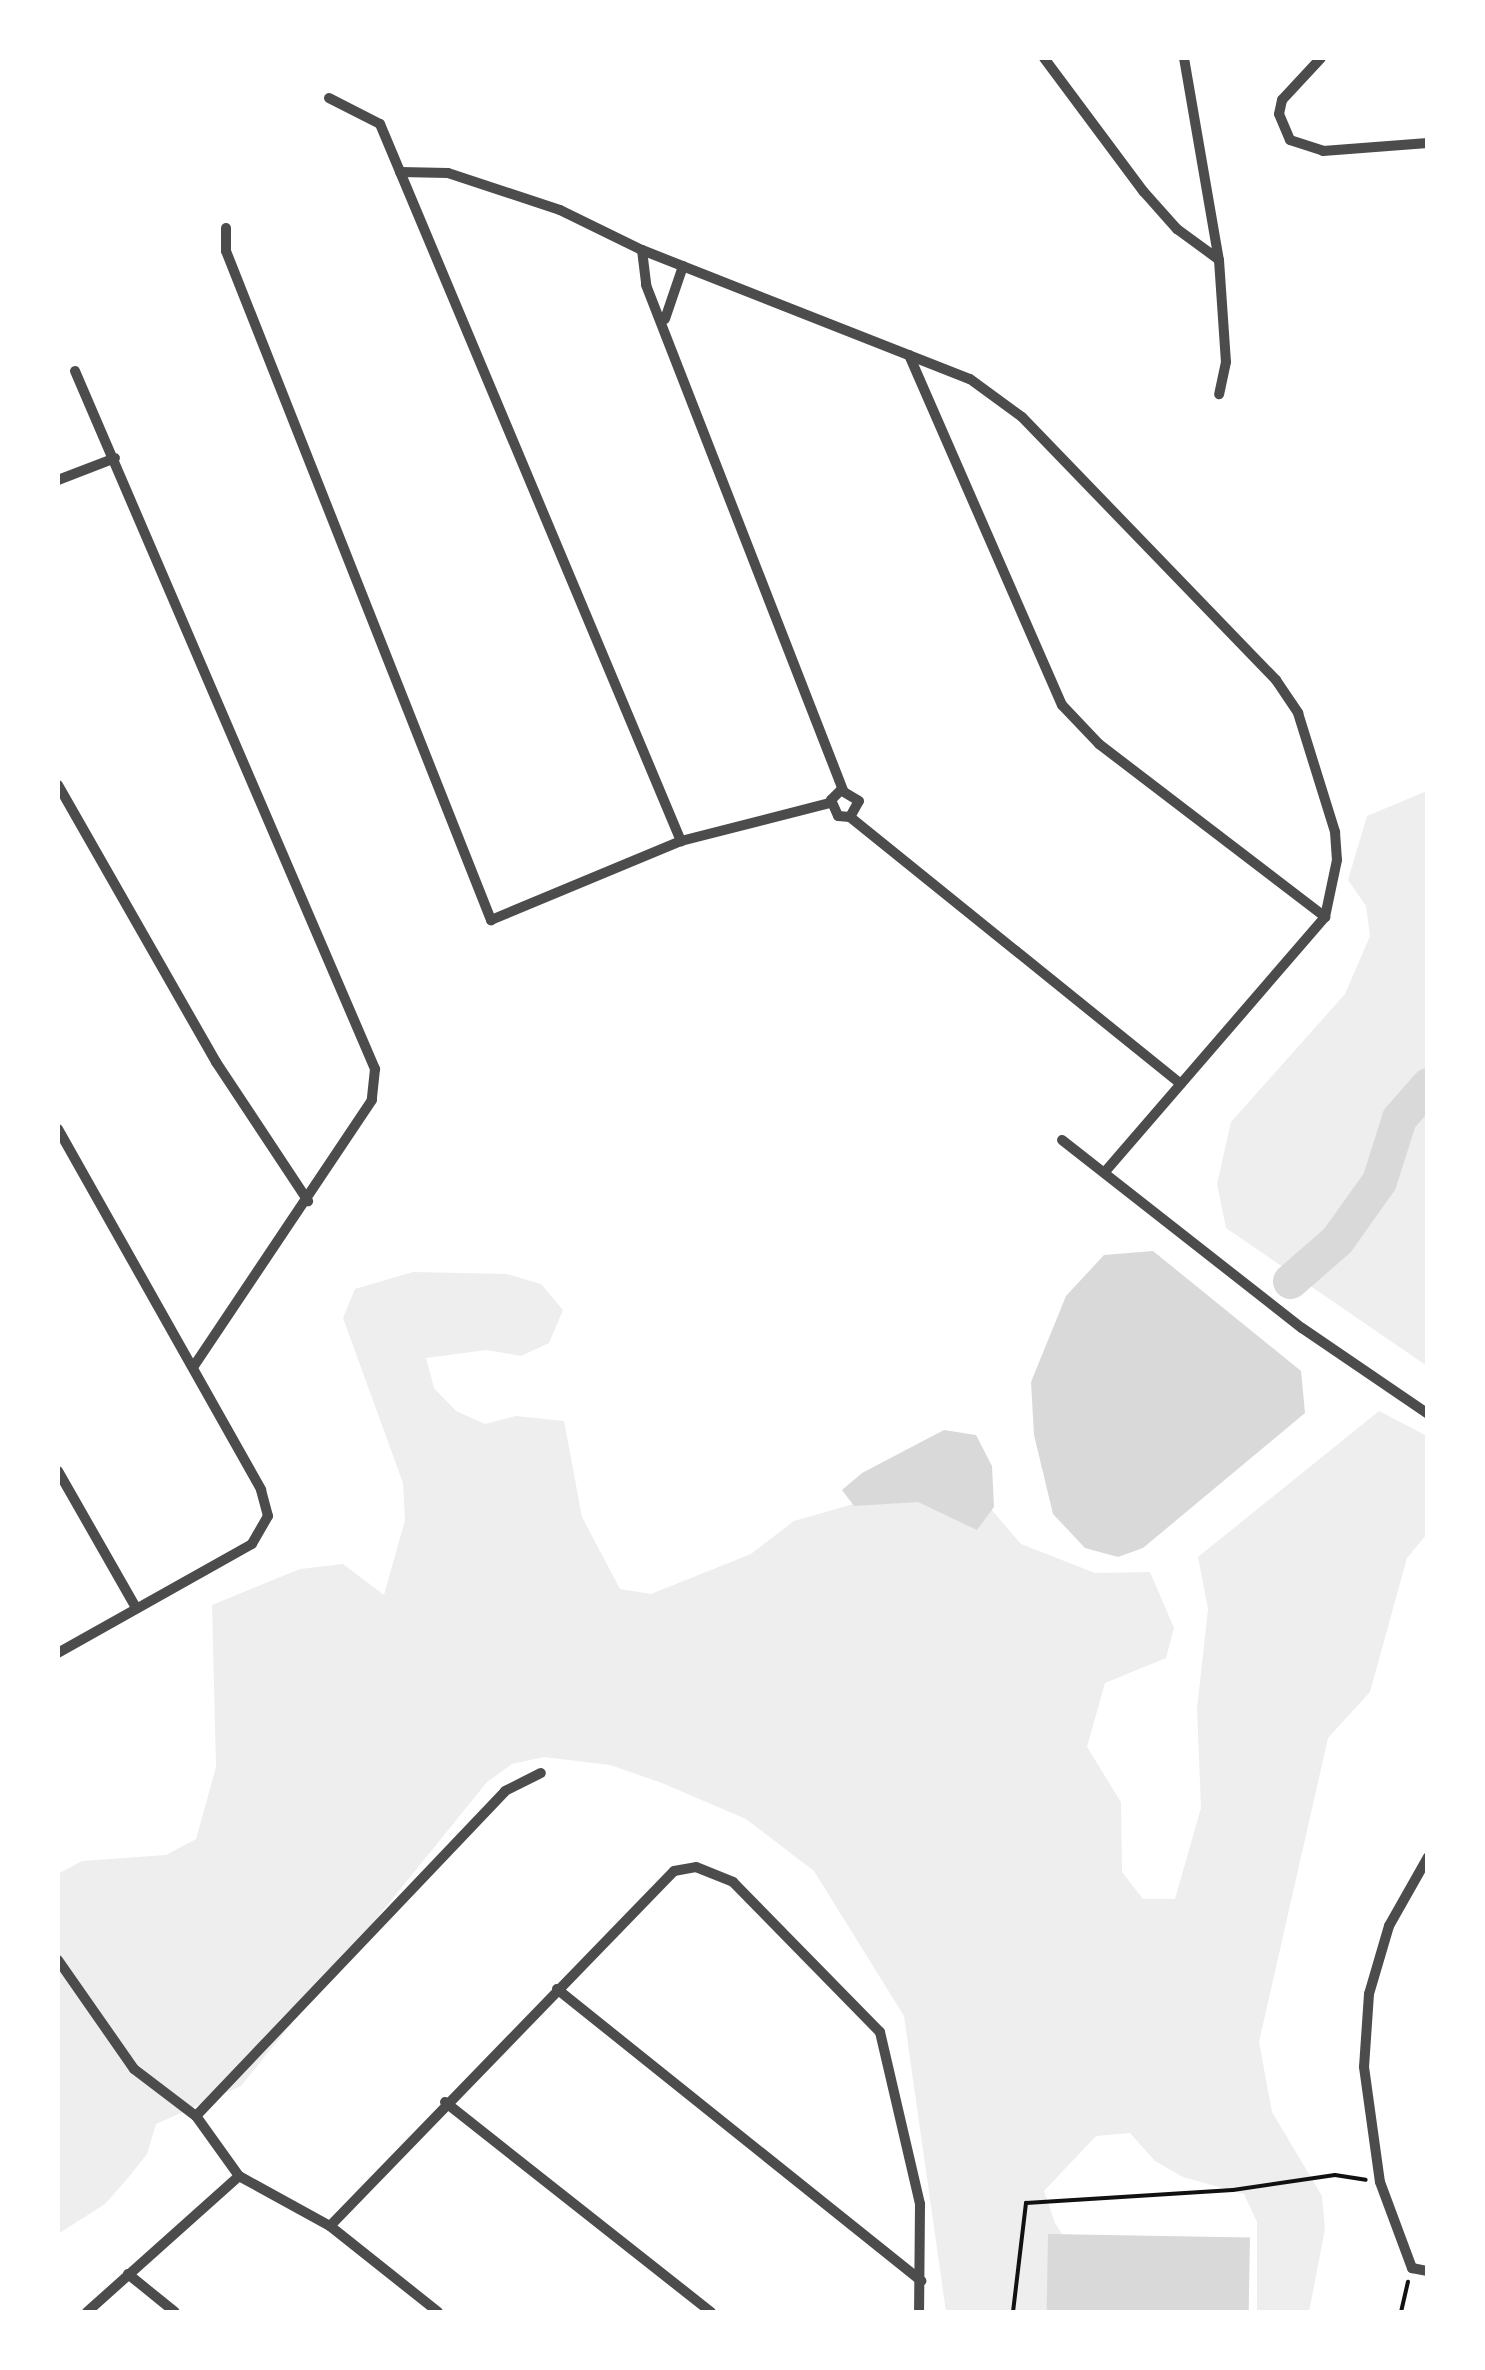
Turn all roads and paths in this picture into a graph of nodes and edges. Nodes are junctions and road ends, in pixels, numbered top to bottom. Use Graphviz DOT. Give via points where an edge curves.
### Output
graph roads {
  1 [pos="1044,58"];
  2 [pos="1184,58"];
  3 [pos="1321,58"];
  4 [pos="329,98"];
  5 [pos="1428,143"];
  6 [pos="400,172"];
  7 [pos="226,228"];
  8 [pos="642,250"];
  9 [pos="1219,260"];
  10 [pos="683,266"];
  11 [pos="665,320"];
  12 [pos="909,356"];
  13 [pos="75,371"];
  14 [pos="1219,394"];
  15 [pos="115,458"];
  16 [pos="58,480"];
  17 [pos="58,784"];
  18 [pos="843,790"];
  19 [pos="830,803"];
  20 [pos="850,817"];
  21 [pos="681,841"];
  22 [pos="1324,917"];
  23 [pos="1181,1084"];
  24 [pos="58,1129"];
  25 [pos="1062,1140"];
  26 [pos="1105,1172"];
  27 [pos="308,1201"];
  28 [pos="194,1367"];
  29 [pos="1428,1414"];
  30 [pos="58,1470"];
  31 [pos="136,1608"];
  32 [pos="58,1653"];
  33 [pos="541,1774"];
  34 [pos="1428,1856"];
  35 [pos="58,1960"];
  36 [pos="556,1989"];
  37 [pos="445,2102"];
  38 [pos="196,2116"];
  39 [pos="239,2176"];
  40 [pos="1380,2182"];
  41 [pos="330,2226"];
  42 [pos="1412,2268"];
  43 [pos="1428,2271"];
  44 [pos="128,2274"];
  45 [pos="921,2281"];
  46 [pos="87,2312"];
  47 [pos="175,2312"];
  48 [pos="438,2312"];
  49 [pos="711,2312"];
  50 [pos="920,2312"];
  51 [pos="1013,2312"];
  52 [pos="1401,2312"];
  1 -- 9 [label="street" via="1144,192 1177,229"];
  2 -- 9 [label="street"];
  3 -- 5 [label="street" via="1282,100 1278,114 1290,140 1323,151"];
  4 -- 6 [label="street" via="380,124"];
  6 -- 8 [label="street" via="448,173 560,210"];
  6 -- 21 [label="street"];
  7 -- 21 [label="street" via="226,251 491,920"];
  8 -- 10 [label="street"];
  8 -- 11 [label="street" via="646,284"];
  9 -- 14 [label="street" via="1226,362"];
  10 -- 11 [label="street"];
  10 -- 12 [label="street"];
  11 -- 18 [label="street"];
  12 -- 22 [label="street" via="1062,705 1099,744"];
  12 -- 22 [label="street" via="996,394 1255,651 1298,713 1330,807 1337,860"];
  13 -- 15 [label="street"];
  15 -- 16 [label="street"];
  15 -- 27 [label="street" via="375,1068 372,1100"];
  17 -- 27 [label="street" via="216,1062"];
  18 -- 19 [label="street"];
  18 -- 20 [label="street" via="859,801"];
  19 -- 20 [label="street" via="838,816"];
  19 -- 21 [label="street"];
  20 -- 23 [label="street"];
  22 -- 23 [label="street"];
  23 -- 26 [label="street"];
  24 -- 28 [label="street"];
  25 -- 26 [label="street"];
  26 -- 29 [label="street" via="1302,1328"];
  27 -- 28 [label="street"];
  28 -- 31 [label="street" via="261,1490 268,1516 252,1544"];
  30 -- 31 [label="street"];
  31 -- 32 [label="street"];
  33 -- 38 [label="street" via="505,1790"];
  34 -- 40 [label="street" via="1389,1926 1369,1994 1364,2067"];
  35 -- 38 [label="street" via="134,2070"];
  36 -- 37 [label="street"];
  36 -- 45 [label="street"];
  36 -- 45 [label="street" via="674,1870 696,1867 733,1882 880,2032 916,2186"];
  37 -- 41 [label="street"];
  37 -- 49 [label="street"];
  38 -- 39 [label="street"];
  39 -- 41 [label="street"];
  39 -- 44 [label="street"];
  40 -- 42 [label="street"];
  40 -- 51 [label="path" via="1335,2175 1234,2190 1026,2203"];
  41 -- 48 [label="street"];
  42 -- 43 [label="street"];
  42 -- 52 [label="path"];
  44 -- 46 [label="street"];
  44 -- 47 [label="street"];
  45 -- 50 [label="street"];
}
